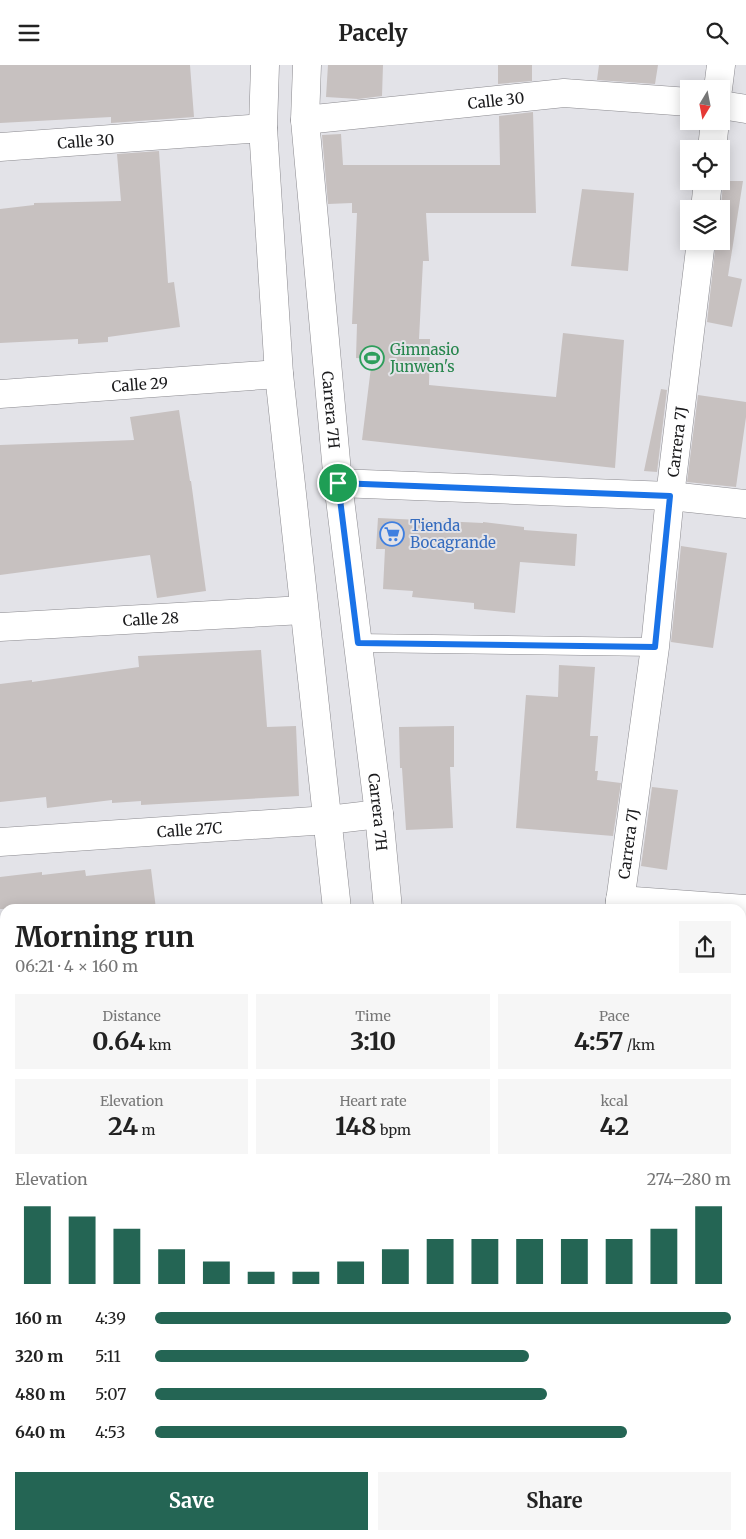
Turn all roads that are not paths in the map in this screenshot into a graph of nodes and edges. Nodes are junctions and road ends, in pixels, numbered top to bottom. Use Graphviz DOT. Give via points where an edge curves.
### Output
graph roads {
  1 [pos="265,65"];
  2 [pos="307,65"];
  3 [pos="721,65"];
  4 [pos="719,80"];
  5 [pos="680,102"];
  6 [pos="730,106"];
  7 [pos="746,109"];
  8 [pos="305,120"];
  9 [pos="263,128"];
  10 [pos="0,147"];
  11 [pos="700,250"];
  12 [pos="279,374"];
  13 [pos="0,394"];
  14 [pos="338,483"];
  15 [pos="670,496"];
  16 [pos="746,504"];
  17 [pos="303,610"];
  18 [pos="0,627"];
  19 [pos="358,643"];
  20 [pos="655,647"];
  21 [pos="378,814"];
  22 [pos="328,820"];
  23 [pos="0,842"];
  24 [pos="336,904"];
  25 [pos="387,904"];
  26 [pos="620,904"];
  1 -- 9 [label="street"];
  2 -- 8 [label="street, Carrera 7H"];
  3 -- 4 [label="street"];
  5 -- 8 [label="street, Calle 30" via="564,93"];
  6 -- 7 [label="street"];
  8 -- 14 [label="street, Carrera 7H"];
  9 -- 10 [label="street, Calle 30"];
  9 -- 12 [label="street"];
  11 -- 15 [label="street, Carrera 7J"];
  12 -- 13 [label="street, Calle 29"];
  12 -- 17 [label="street"];
  14 -- 15 [label="street"];
  14 -- 19 [label="street, Carrera 7H"];
  15 -- 16 [label="street"];
  15 -- 20 [label="street, Carrera 7J"];
  17 -- 18 [label="street, Calle 28"];
  17 -- 22 [label="street"];
  19 -- 20 [label="lane"];
  19 -- 21 [label="street, Carrera 7H"];
  20 -- 26 [label="street, Carrera 7J"];
  21 -- 22 [label="street, Calle 27C"];
  21 -- 25 [label="street, Carrera 7H"];
  22 -- 23 [label="street, Calle 27C"];
  22 -- 24 [label="street"];
}
